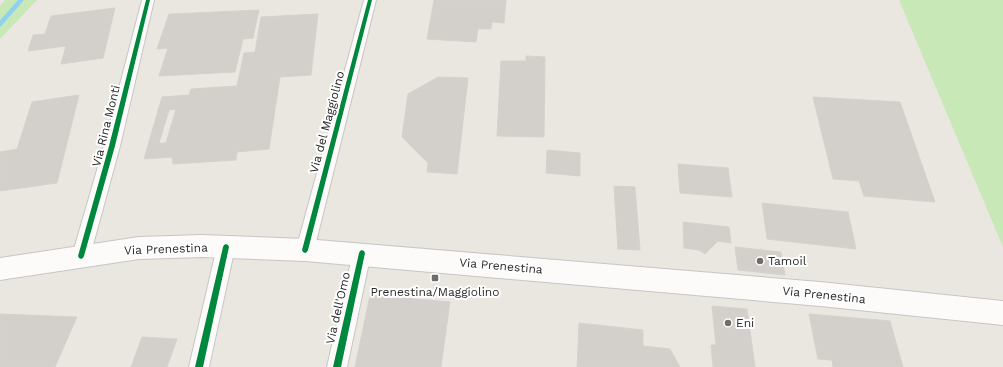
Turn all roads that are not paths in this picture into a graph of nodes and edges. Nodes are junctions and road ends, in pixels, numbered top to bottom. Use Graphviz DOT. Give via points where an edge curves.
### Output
graph roads {
  1 [pos="148,0"];
  2 [pos="370,0"];
  3 [pos="226,247"];
  4 [pos="305,250"];
  5 [pos="362,253"];
  6 [pos="81,256"];
  7 [pos="0,269"];
  8 [pos="1003,313"];
  9 [pos="199,367"];
  10 [pos="337,367"];
  1 -- 6 [label="street, Via Rina Monti" via="112,146"];
  2 -- 4 [label="street, Via del Maggiolino"];
  3 -- 4 [label="main road, Via Prenestina"];
  3 -- 6 [label="main road, Via Prenestina" via="139,248"];
  3 -- 9 [label="street"];
  4 -- 5 [label="main road, Via Prenestina"];
  5 -- 8 [label="main road, Via Prenestina"];
  5 -- 10 [label="street, Via dell'Omo"];
  6 -- 7 [label="main road, Via Prenestina"];
}
